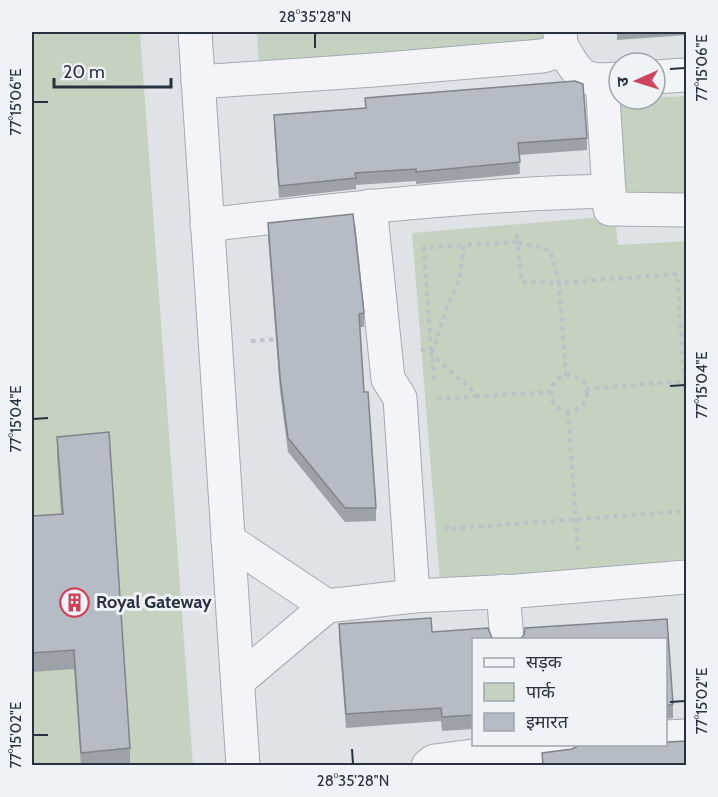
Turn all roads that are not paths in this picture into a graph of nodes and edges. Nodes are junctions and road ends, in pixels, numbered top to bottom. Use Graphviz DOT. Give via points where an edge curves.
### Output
graph roads {
  1 [pos="195,32"];
  2 [pos="560,38"];
  3 [pos="687,75"];
  4 [pos="667,76"];
  5 [pos="607,80"];
  6 [pos="198,82"];
  7 [pos="610,111"];
  8 [pos="609,191"];
  9 [pos="370,206"];
  10 [pos="687,210"];
  11 [pos="207,225"];
  12 [pos="228,540"];
  13 [pos="687,577"];
  14 [pos="503,591"];
  15 [pos="413,596"];
  16 [pos="327,606"];
  17 [pos="507,638"];
  18 [pos="238,681"];
  19 [pos="687,736"];
  20 [pos="667,737"];
  21 [pos="533,746"];
  22 [pos="514,747"];
  23 [pos="243,765"];
  24 [pos="428,765"];
  1 -- 6 [label="street"];
  2 -- 5 [label="street" via="581,76"];
  2 -- 6 [label="street" via="553,53 511,60"];
  3 -- 4 [label="street"];
  6 -- 11 [label="street"];
  7 -- 8 [label="street"];
  8 -- 9 [label="street" via="543,192"];
  8 -- 10 [label="street" via="610,209"];
  9 -- 11 [label="street"];
  9 -- 15 [label="street" via="388,379 400,398"];
  11 -- 12 [label="street"];
  12 -- 16 [label="street"];
  12 -- 18 [label="street"];
  13 -- 14 [label="street"];
  14 -- 15 [label="street"];
  14 -- 17 [label="street"];
  15 -- 16 [label="street"];
  16 -- 18 [label="street"];
  18 -- 23 [label="street"];
  19 -- 20 [label="street"];
  21 -- 22 [label="street"];
  22 -- 24 [label="street"];
}
